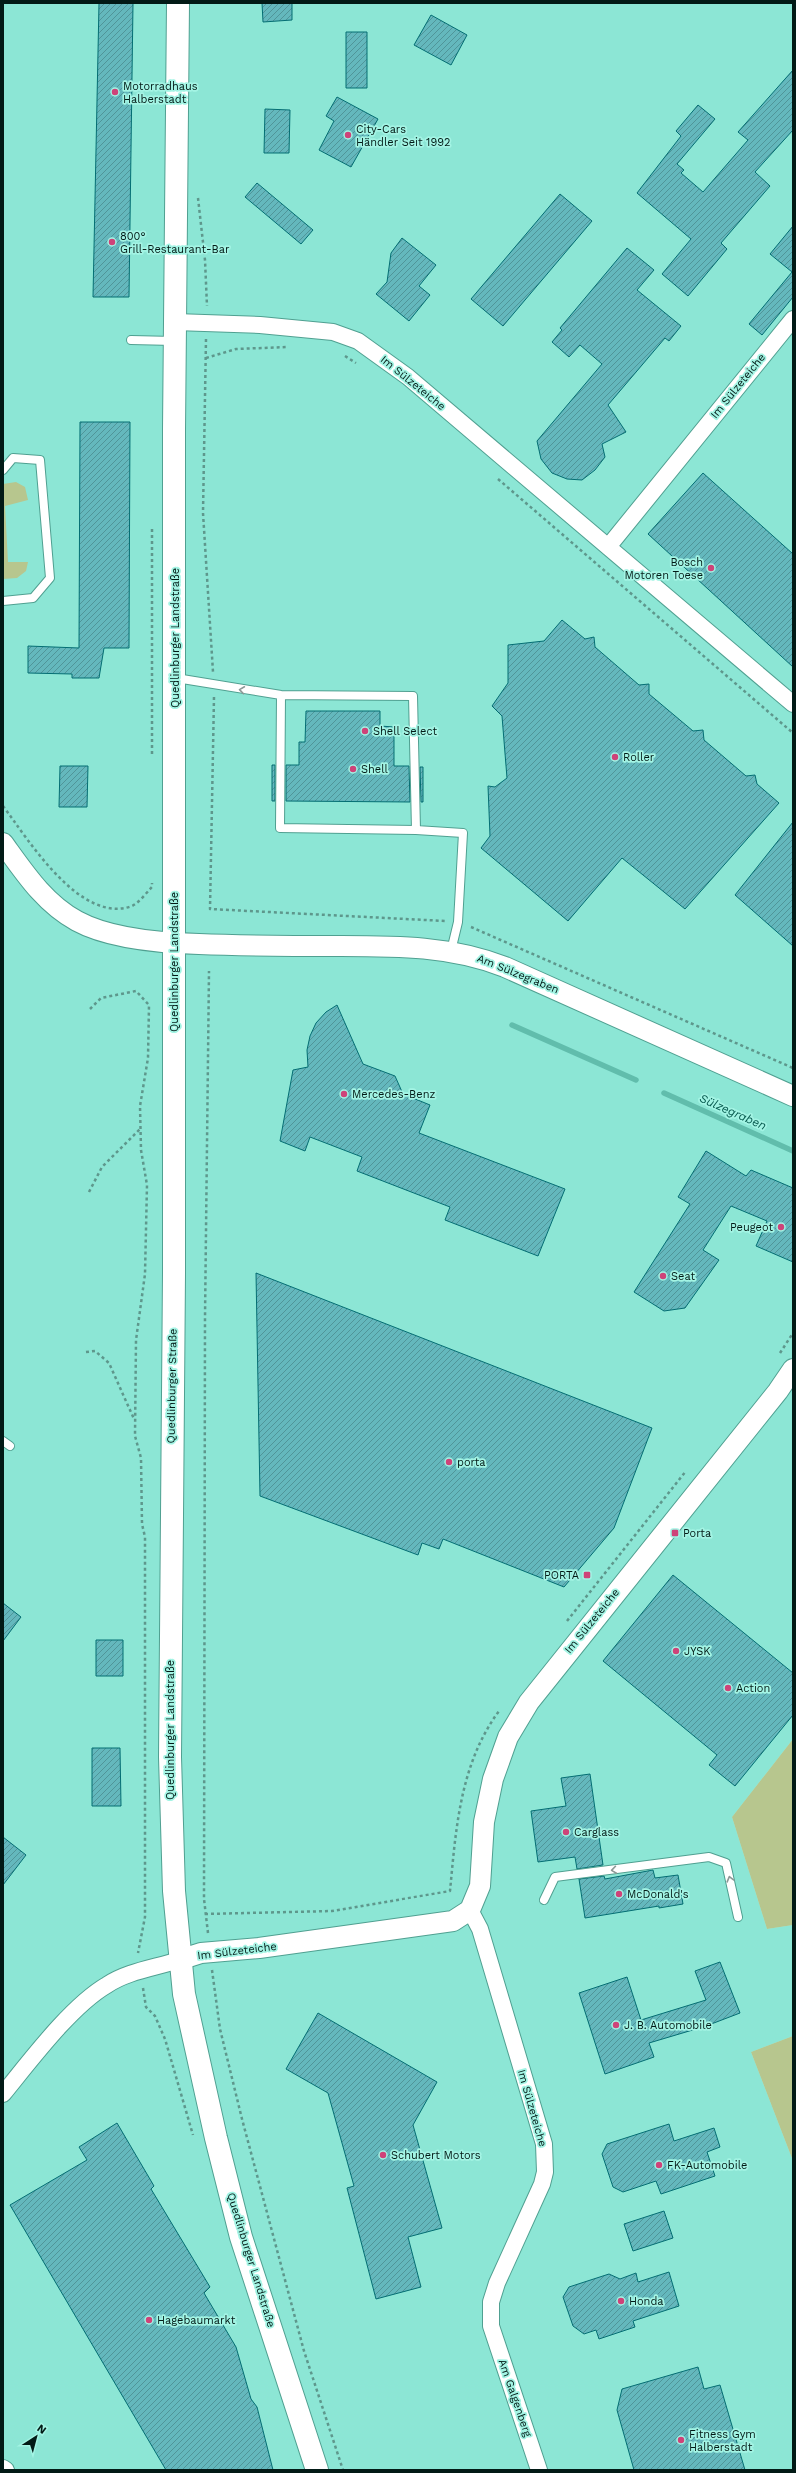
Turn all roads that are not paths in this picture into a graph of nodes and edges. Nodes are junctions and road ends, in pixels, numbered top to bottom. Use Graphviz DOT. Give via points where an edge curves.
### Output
graph roads {
  1 [pos="178,3"];
  2 [pos="793,319"];
  3 [pos="175,331"];
  4 [pos="131,340"];
  5 [pos="3,470"];
  6 [pos="608,547"];
  7 [pos="3,600"];
  8 [pos="175,678"];
  9 [pos="281,695"];
  10 [pos="793,704"];
  11 [pos="416,830"];
  12 [pos="3,843"];
  13 [pos="174,943"];
  14 [pos="451,951"];
  15 [pos="793,1096"];
  16 [pos="174,1273"];
  17 [pos="793,1369"];
  18 [pos="172,1500"];
  19 [pos="544,1900"];
  20 [pos="470,1910"];
  21 [pos="738,1917"];
  22 [pos="179,1960"];
  23 [pos="3,2094"];
  24 [pos="491,2326"];
  25 [pos="3,2468"];
  26 [pos="6,2470"];
  27 [pos="317,2470"];
  28 [pos="539,2470"];
  1 -- 3 [label="main road, Quedlinburger Landstraße"];
  2 -- 6 [label="street, Im Sülzeteiche"];
  3 -- 4 [label="lane"];
  3 -- 6 [label="street, Im Sülzeteiche" via="207,323 318,329 358,341 408,377"];
  3 -- 8 [label="main road, Quedlinburger Landstraße"];
  5 -- 7 [label="lane" via="13,458 40,460 50,578 33,598"];
  6 -- 10 [label="street, Im Sülzeteiche"];
  9 -- 8 [label="lane, one-way"];
  8 -- 13 [label="main road, Quedlinburger Landstraße"];
  9 -- 11 [label="lane" via="413,696"];
  9 -- 11 [label="lane" via="280,828"];
  11 -- 14 [label="lane" via="463,833 458,922"];
  12 -- 13 [label="street, Am Sülzegraben" via="44,895 76,920 109,932"];
  13 -- 14 [label="street, Am Sülzegraben"];
  13 -- 16 [label="main road, Quedlinburger Landstraße"];
  14 -- 15 [label="street, Am Sülzegraben" via="505,966"];
  16 -- 18 [label="main road, Quedlinburger Straße"];
  17 -- 20 [label="street, Im Sülzeteiche" via="778,1391 570,1648 518,1719 508,1737 493,1779 484,1822 480,1886"];
  18 -- 22 [label="main road, Quedlinburger Landstraße" via="170,1757 174,1897"];
  21 -- 19 [label="lane, one-way" via="726,1863 709,1857 555,1877"];
  20 -- 22 [label="street, Im Sülzeteiche" via="453,1921 259,1948 210,1952"];
  20 -- 24 [label="street, Im Sülzeteiche" via="480,1929 544,2144 545,2172 542,2184 497,2283 491,2302"];
  22 -- 23 [label="street, Im Sülzeteiche" via="127,1975 96,1992 63,2024"];
  22 -- 27 [label="main road, Quedlinburger Landstraße" via="194,2048 241,2237"];
  24 -- 28 [label="street, Am Galgenberg"];
  25 -- 26 [label="street"];
}
